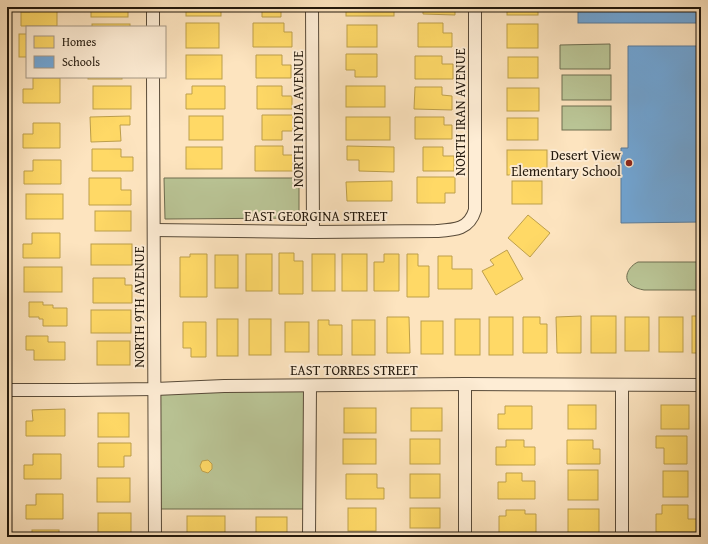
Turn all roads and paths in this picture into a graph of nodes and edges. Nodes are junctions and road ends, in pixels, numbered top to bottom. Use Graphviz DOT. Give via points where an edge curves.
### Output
graph roads {
  1 [pos="153,7"];
  2 [pos="312,7"];
  3 [pos="474,7"];
  4 [pos="153,26"];
  5 [pos="153,78"];
  6 [pos="473,217"];
  7 [pos="154,230"];
  8 [pos="313,232"];
  9 [pos="465,384"];
  10 [pos="622,385"];
  11 [pos="701,385"];
  12 [pos="310,386"];
  13 [pos="155,389"];
  14 [pos="7,390"];
  15 [pos="155,537"];
  16 [pos="309,537"];
  17 [pos="465,537"];
  18 [pos="622,537"];
  1 -- 4 [label="street"];
  2 -- 8 [label="street, NORTH NYDIA AVENUE"];
  3 -- 6 [label="street, NORTH IRAN AVENUE" via="476,195"];
  5 -- 7 [label="street, NORTH 9TH AVENUE"];
  6 -- 8 [label="street, EAST GEORGINA STREET" via="465,226 453,230"];
  7 -- 8 [label="street, EAST GEORGINA STREET"];
  7 -- 13 [label="street, NORTH 9TH AVENUE"];
  9 -- 10 [label="street, EAST TORRES STREET"];
  9 -- 12 [label="street, EAST TORRES STREET"];
  9 -- 17 [label="street"];
  10 -- 11 [label="street, EAST TORRES STREET"];
  10 -- 18 [label="street"];
  12 -- 13 [label="street, EAST TORRES STREET"];
  12 -- 16 [label="street"];
  13 -- 14 [label="street, EAST TORRES STREET"];
  13 -- 15 [label="street, NORTH 9TH AVENUE"];
}
